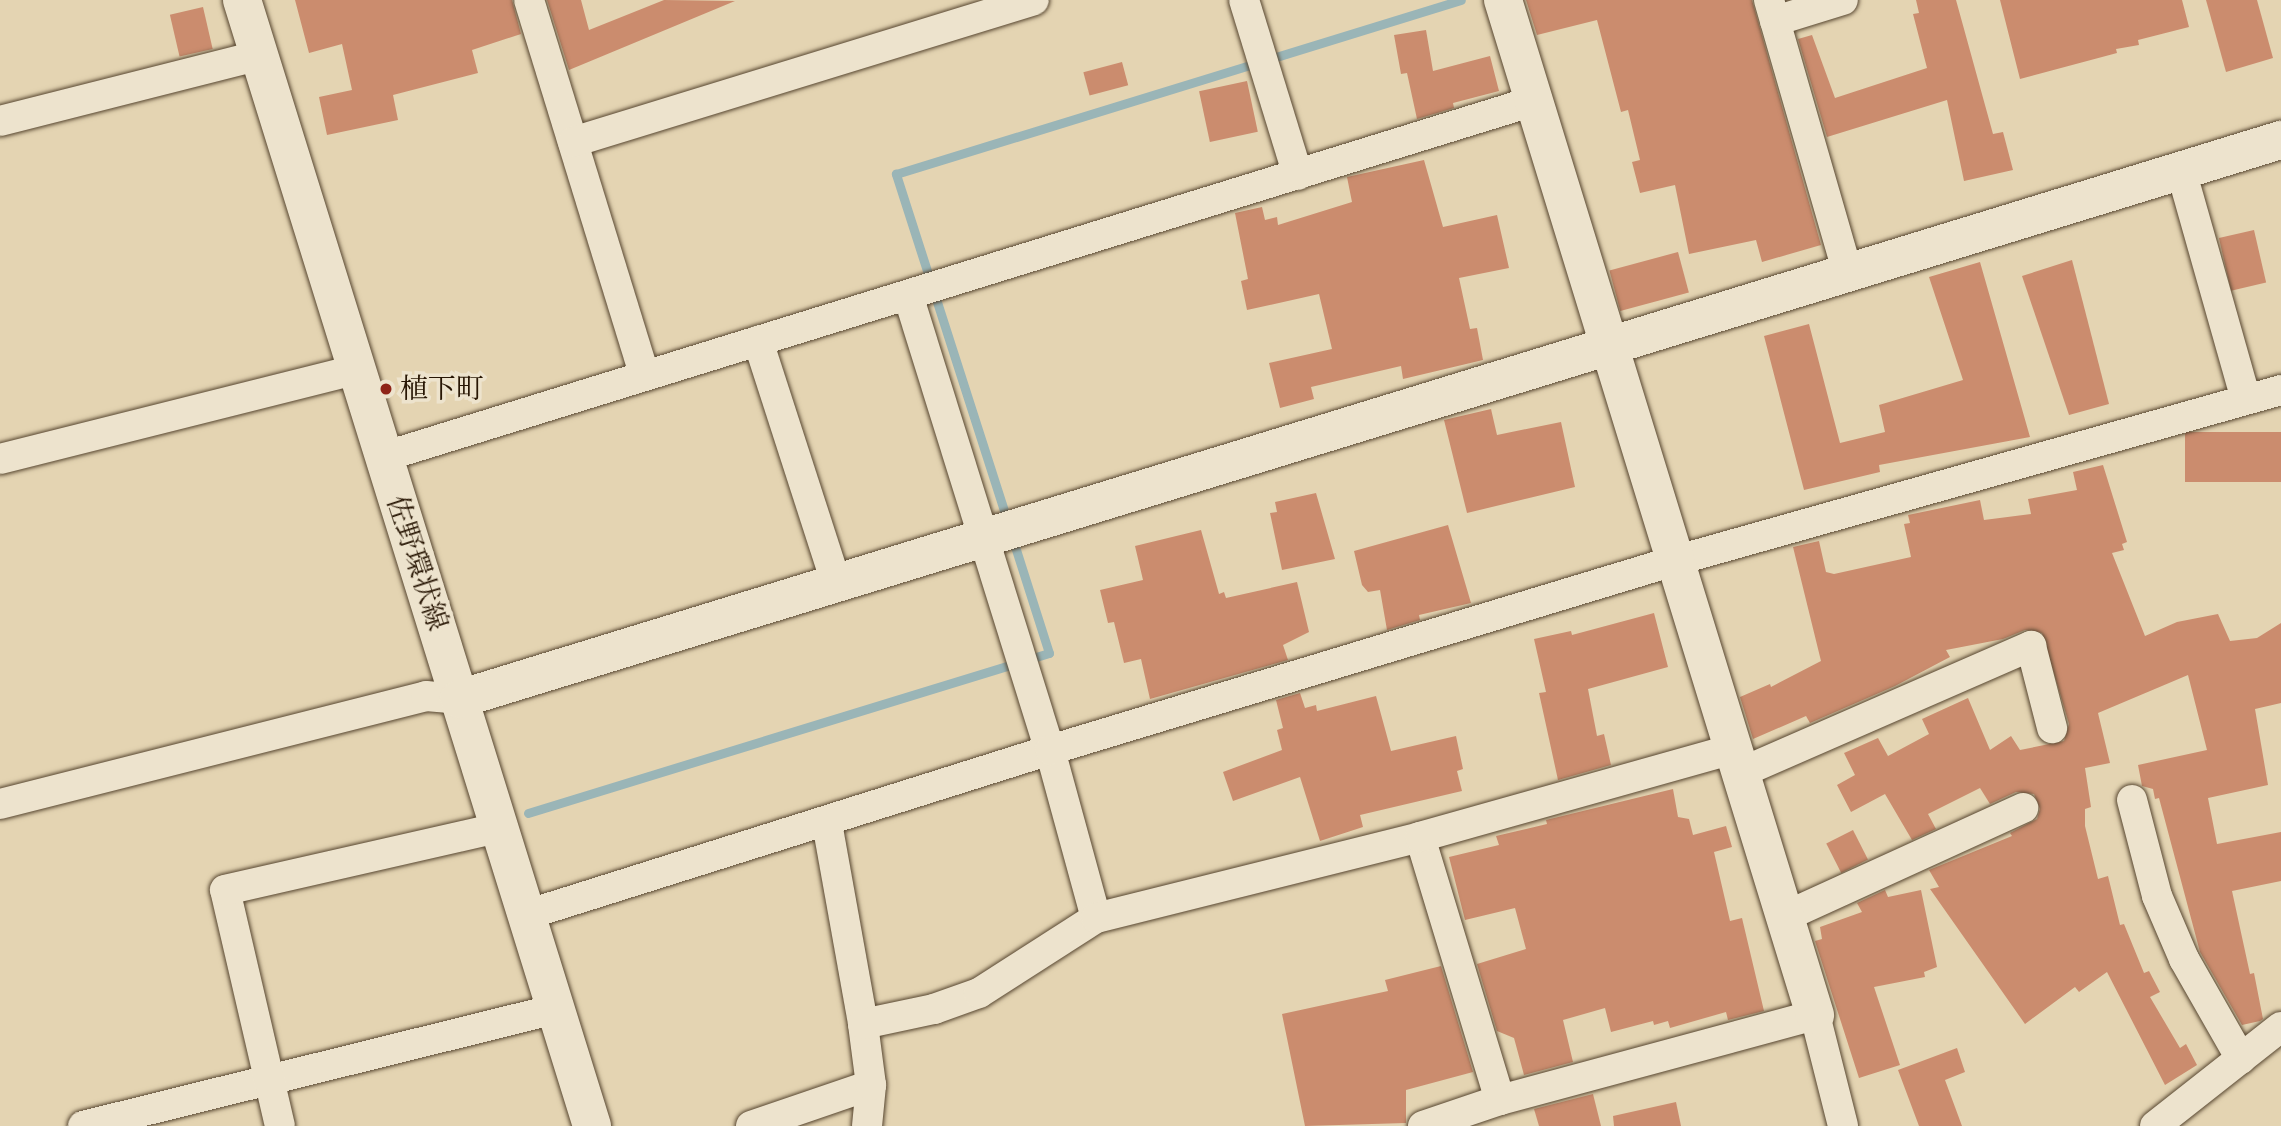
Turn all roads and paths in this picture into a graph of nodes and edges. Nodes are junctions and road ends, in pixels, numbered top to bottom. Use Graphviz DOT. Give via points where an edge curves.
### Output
graph roads {
  1 [pos="243,0"];
  2 [pos="529,0"];
  3 [pos="1034,0"];
  4 [pos="1244,0"];
  5 [pos="1503,0"];
  6 [pos="1843,0"];
  7 [pos="1772,10"];
  8 [pos="260,55"];
  9 [pos="1534,101"];
  10 [pos="0,121"];
  11 [pos="2281,140"];
  12 [pos="573,142"];
  13 [pos="2181,170"];
  14 [pos="1298,175"];
  15 [pos="1848,274"];
  16 [pos="908,295"];
  17 [pos="758,341"];
  18 [pos="1606,345"];
  19 [pos="355,370"];
  20 [pos="645,376"];
  21 [pos="2281,390"];
  22 [pos="2246,399"];
  23 [pos="383,457"];
  24 [pos="0,459"];
  25 [pos="985,538"];
  26 [pos="1674,561"];
  27 [pos="836,583"];
  28 [pos="459,699"];
  29 [pos="2052,728"];
  30 [pos="1050,750"];
  31 [pos="1736,761"];
  32 [pos="2132,800"];
  33 [pos="0,804"];
  34 [pos="2023,808"];
  35 [pos="827,823"];
  36 [pos="499,828"];
  37 [pos="1420,837"];
  38 [pos="526,915"];
  39 [pos="1784,917"];
  40 [pos="1096,918"];
  41 [pos="555,1009"];
  42 [pos="1815,1015"];
  43 [pos="863,1024"];
  44 [pos="2281,1027"];
  45 [pos="2241,1059"];
  46 [pos="268,1080"];
  47 [pos="871,1085"];
  48 [pos="1500,1100"];
  49 [pos="83,1126"];
  50 [pos="280,1126"];
  51 [pos="592,1126"];
  52 [pos="751,1126"];
  53 [pos="867,1126"];
  54 [pos="1423,1126"];
  55 [pos="1843,1126"];
  56 [pos="2155,1126"];
  1 -- 8 [label="street, 佐野環状線"];
  2 -- 12 [label="street"];
  3 -- 12 [label="street"];
  4 -- 14 [label="street"];
  5 -- 9 [label="street"];
  6 -- 7 [label="street"];
  7 -- 15 [label="street"];
  8 -- 10 [label="street"];
  8 -- 19 [label="street, 佐野環状線"];
  9 -- 14 [label="street"];
  9 -- 18 [label="street"];
  11 -- 13 [label="street"];
  12 -- 20 [label="street"];
  13 -- 15 [label="street"];
  13 -- 22 [label="street"];
  14 -- 16 [label="street"];
  15 -- 18 [label="street"];
  16 -- 17 [label="street"];
  16 -- 25 [label="street"];
  17 -- 20 [label="street"];
  17 -- 27 [label="street"];
  18 -- 25 [label="street"];
  18 -- 26 [label="street"];
  19 -- 23 [label="street, 佐野環状線"];
  19 -- 24 [label="street"];
  20 -- 23 [label="street"];
  21 -- 22 [label="street"];
  22 -- 26 [label="street"];
  23 -- 28 [label="street, 佐野環状線"];
  25 -- 27 [label="street"];
  25 -- 30 [label="street"];
  26 -- 30 [label="street"];
  26 -- 31 [label="street"];
  27 -- 28 [label="street"];
  28 -- 33 [label="street" via="426,696"];
  28 -- 36 [label="street, 佐野環状線"];
  29 -- 31 [label="street" via="2031,646"];
  30 -- 35 [label="street"];
  30 -- 40 [label="street"];
  31 -- 37 [label="street"];
  31 -- 39 [label="street"];
  32 -- 45 [label="street" via="2157,895 2184,959"];
  34 -- 39 [label="street"];
  35 -- 38 [label="street"];
  35 -- 43 [label="street"];
  36 -- 38 [label="street, 佐野環状線"];
  36 -- 46 [label="street" via="225,890"];
  37 -- 40 [label="street"];
  37 -- 48 [label="street"];
  38 -- 41 [label="street, 佐野環状線"];
  39 -- 42 [label="street"];
  40 -- 43 [label="street" via="979,993 934,1009"];
  41 -- 46 [label="street"];
  41 -- 51 [label="street, 佐野環状線"];
  42 -- 48 [label="street"];
  42 -- 55 [label="street"];
  43 -- 47 [label="street"];
  44 -- 45 [label="street"];
  45 -- 56 [label="street"];
  46 -- 49 [label="street"];
  46 -- 50 [label="street"];
  47 -- 52 [label="street"];
  47 -- 53 [label="street"];
  48 -- 54 [label="street"];
}
